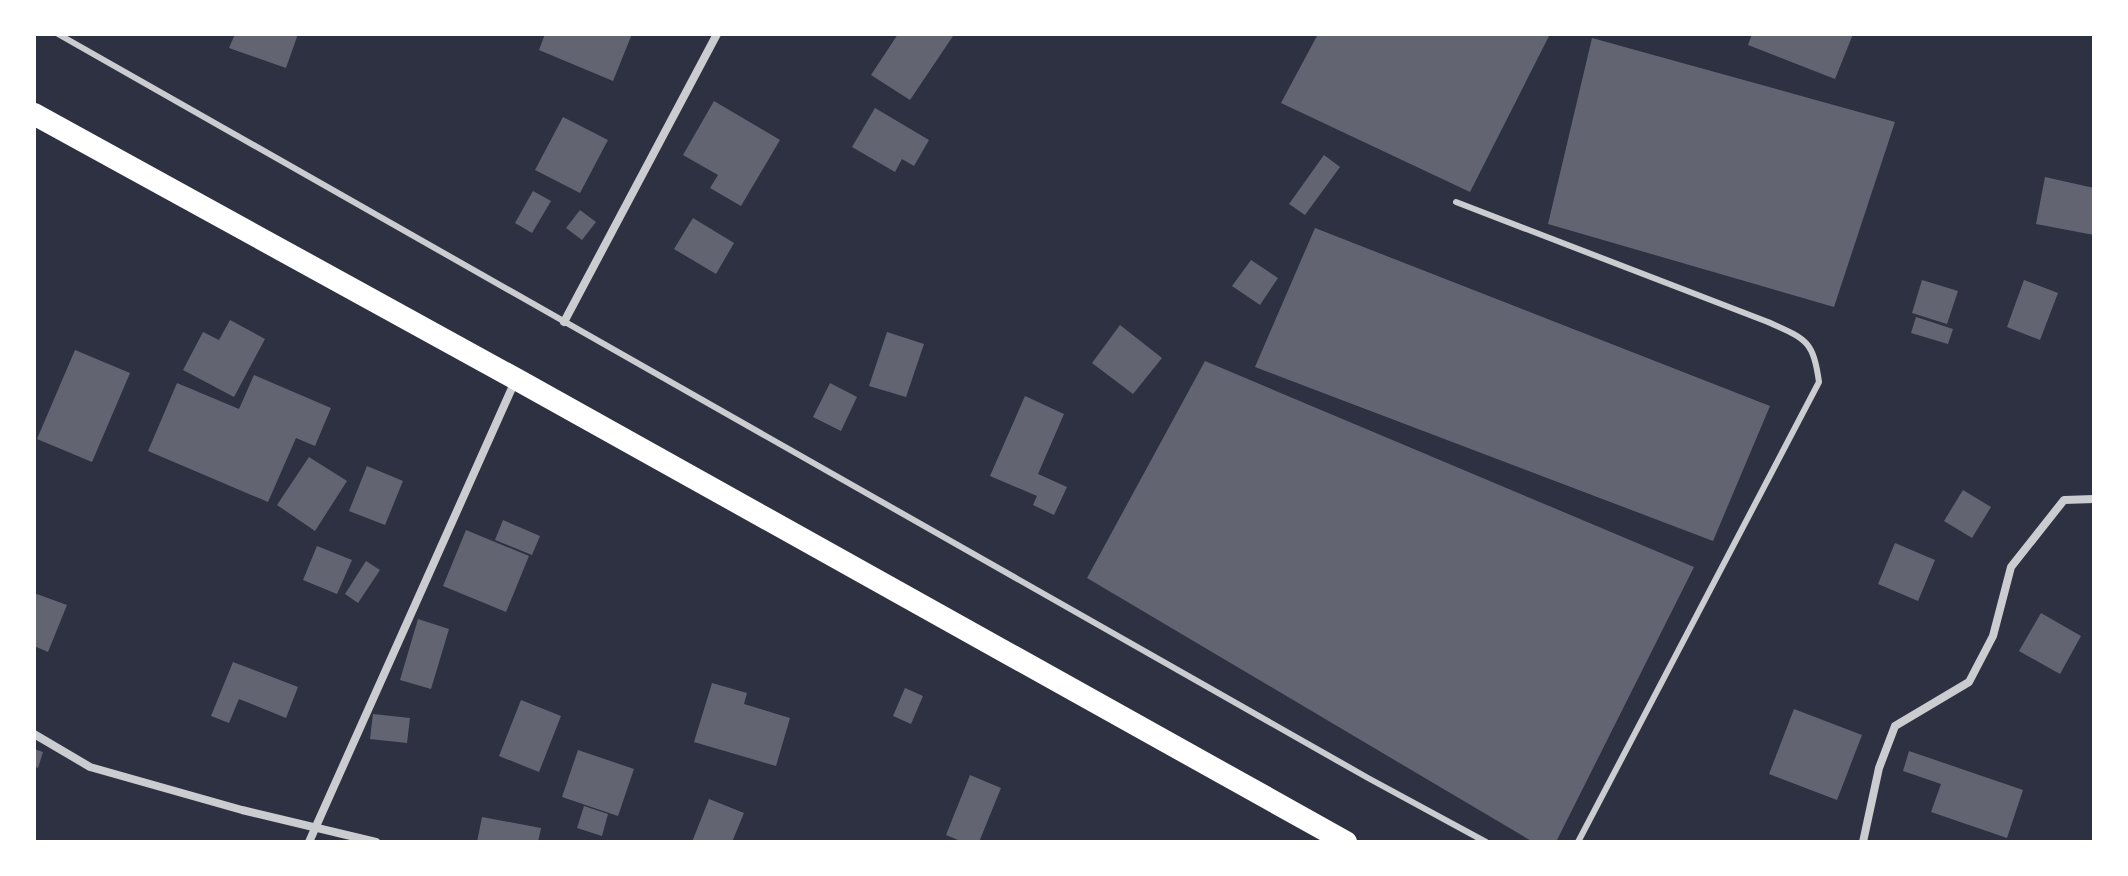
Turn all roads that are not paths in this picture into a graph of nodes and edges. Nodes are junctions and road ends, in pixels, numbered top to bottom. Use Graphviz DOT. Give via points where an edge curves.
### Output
graph roads {
  1 [pos="58,34"];
  2 [pos="717,34"];
  3 [pos="34,114"];
  4 [pos="1456,202"];
  5 [pos="564,322"];
  6 [pos="516,379"];
  7 [pos="2094,499"];
  8 [pos="34,734"];
  9 [pos="315,828"];
  10 [pos="309,842"];
  11 [pos="376,842"];
  12 [pos="1346,842"];
  13 [pos="1486,842"];
  14 [pos="1578,842"];
  15 [pos="1863,842"];
  1 -- 5 [label="lane"];
  2 -- 5 [label="street"];
  3 -- 6 [label="highway"];
  4 -- 14 [label="lane" via="1768,322 1802,338 1815,354 1819,382"];
  5 -- 13 [label="lane"];
  6 -- 9 [label="street"];
  6 -- 12 [label="highway"];
  7 -- 15 [label="street" via="2064,500 2011,567 1993,636 1969,682 1895,726 1879,768"];
  8 -- 9 [label="street" via="90,767"];
  9 -- 10 [label="street"];
  9 -- 11 [label="street"];
}
